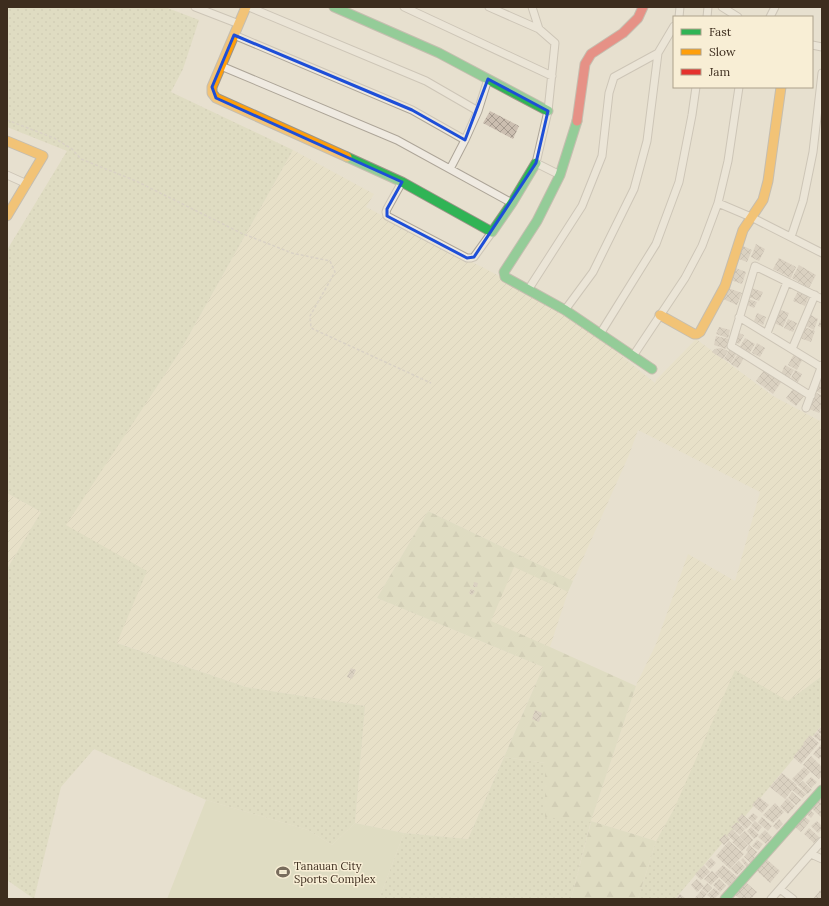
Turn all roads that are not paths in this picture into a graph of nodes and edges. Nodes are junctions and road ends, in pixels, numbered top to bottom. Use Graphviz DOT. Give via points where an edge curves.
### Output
graph roads {
  1 [pos="195,7"];
  2 [pos="246,7"];
  3 [pos="249,7"];
  4 [pos="334,7"];
  5 [pos="404,7"];
  6 [pos="489,7"];
  7 [pos="532,7"];
  8 [pos="643,7"];
  9 [pos="775,7"];
  10 [pos="725,8"];
  11 [pos="737,16"];
  12 [pos="770,16"];
  13 [pos="239,24"];
  14 [pos="673,28"];
  15 [pos="539,29"];
  16 [pos="234,36"];
  17 [pos="658,53"];
  18 [pos="221,66"];
  19 [pos="822,73"];
  20 [pos="552,76"];
  21 [pos="488,79"];
  22 [pos="696,88"];
  23 [pos="738,88"];
  24 [pos="780,88"];
  25 [pos="478,111"];
  26 [pos="548,111"];
  27 [pos="465,140"];
  28 [pos="7,141"];
  29 [pos="536,163"];
  30 [pos="450,169"];
  31 [pos="560,175"];
  32 [pos="7,176"];
  33 [pos="402,182"];
  34 [pos="27,184"];
  35 [pos="512,203"];
  36 [pos="718,203"];
  37 [pos="8,214"];
  38 [pos="750,217"];
  39 [pos="492,232"];
  40 [pos="791,237"];
  41 [pos="822,253"];
  42 [pos="787,282"];
  43 [pos="528,290"];
  44 [pos="815,295"];
  45 [pos="822,299"];
  46 [pos="565,310"];
  47 [pos="660,315"];
  48 [pos="739,317"];
  49 [pos="767,333"];
  50 [pos="600,334"];
  51 [pos="792,349"];
  52 [pos="633,356"];
  53 [pos="822,366"];
  54 [pos="652,369"];
  55 [pos="811,396"];
  56 [pos="806,408"];
  57 [pos="822,790"];
  58 [pos="822,840"];
  59 [pos="811,854"];
  60 [pos="822,859"];
  61 [pos="780,889"];
  62 [pos="725,899"];
  63 [pos="771,899"];
  64 [pos="793,899"];
  1 -- 13 [label="street"];
  2 -- 13 [label="street"];
  3 -- 25 [label="street" via="426,81"];
  4 -- 21 [label="street" via="439,53"];
  5 -- 20 [label="street"];
  6 -- 15 [label="street"];
  7 -- 15 [label="street"];
  8 -- 31 [label="street" via="638,18 623,33 591,54 585,64 577,122"];
  9 -- 12 [label="street"];
  10 -- 11 [label="street"];
  13 -- 16 [label="street"];
  14 -- 17 [label="street"];
  15 -- 20 [label="street" via="555,43"];
  16 -- 18 [label="street"];
  16 -- 27 [label="street" via="412,110"];
  17 -- 43 [label="street" via="614,77 609,93 602,156 582,206"];
  17 -- 46 [label="street" via="647,140 634,189 593,272"];
  18 -- 30 [label="street" via="397,140"];
  18 -- 33 [label="street" via="212,87 212,93 216,98"];
  19 -- 40 [label="street" via="813,152 803,201"];
  20 -- 26 [label="street"];
  21 -- 25 [label="street"];
  21 -- 26 [label="street"];
  22 -- 50 [label="street" via="679,182 656,244"];
  23 -- 36 [label="street" via="728,161"];
  24 -- 38 [label="street" via="768,181 763,200"];
  25 -- 27 [label="street"];
  26 -- 29 [label="street"];
  27 -- 30 [label="street"];
  28 -- 34 [label="street" via="43,156"];
  29 -- 31 [label="street"];
  29 -- 35 [label="street"];
  30 -- 35 [label="street"];
  31 -- 43 [label="street" via="537,221 504,272 505,277"];
  32 -- 34 [label="street"];
  33 -- 39 [label="street"];
  33 -- 39 [label="street" via="387,209 387,216 467,258 474,257"];
  34 -- 37 [label="street"];
  35 -- 39 [label="street"];
  36 -- 38 [label="street"];
  36 -- 47 [label="street" via="702,246 685,278"];
  38 -- 40 [label="street"];
  38 -- 47 [label="street" via="743,230 725,286 700,332 694,334"];
  40 -- 41 [label="street"];
  42 -- 44 [label="street"];
  42 -- 48 [label="street" via="755,266"];
  42 -- 49 [label="street"];
  43 -- 46 [label="street"];
  44 -- 45 [label="street"];
  44 -- 51 [label="street"];
  46 -- 50 [label="street"];
  47 -- 52 [label="street"];
  48 -- 49 [label="street"];
  48 -- 55 [label="street" via="731,346"];
  49 -- 51 [label="street"];
  50 -- 52 [label="street"];
  51 -- 53 [label="street"];
  52 -- 54 [label="street"];
  53 -- 55 [label="street"];
  55 -- 56 [label="street"];
  57 -- 62 [label="street"];
  58 -- 59 [label="street"];
  59 -- 60 [label="street"];
  59 -- 61 [label="street"];
  61 -- 63 [label="street"];
  61 -- 64 [label="street"];
}
